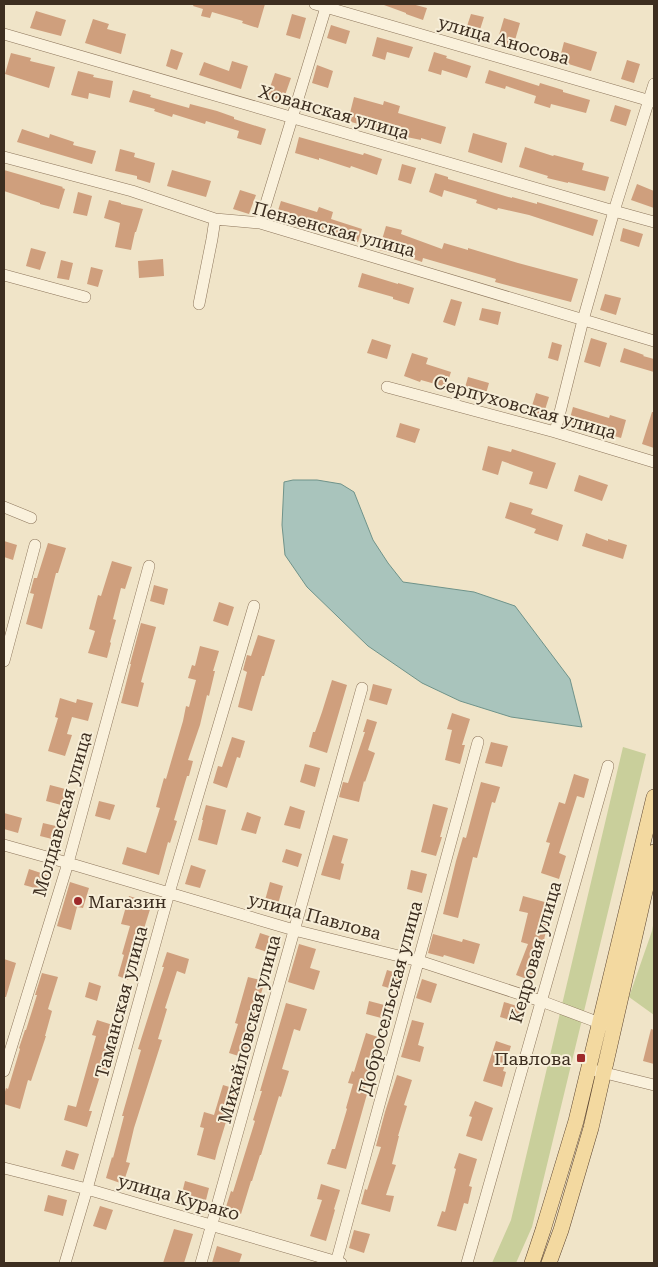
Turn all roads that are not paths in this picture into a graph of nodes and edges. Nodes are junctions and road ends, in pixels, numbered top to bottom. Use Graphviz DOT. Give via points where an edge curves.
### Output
graph roads {
  1 [pos="322,5"];
  2 [pos="4,34"];
  3 [pos="654,84"];
  4 [pos="652,101"];
  5 [pos="292,118"];
  6 [pos="4,157"];
  7 [pos="614,211"];
  8 [pos="215,219"];
  9 [pos="654,222"];
  10 [pos="260,223"];
  11 [pos="4,275"];
  12 [pos="85,297"];
  13 [pos="199,304"];
  14 [pos="583,320"];
  15 [pos="654,341"];
  16 [pos="387,387"];
  17 [pos="555,432"];
  18 [pos="654,462"];
  19 [pos="4,506"];
  20 [pos="31,518"];
  21 [pos="35,545"];
  22 [pos="148,566"];
  23 [pos="254,606"];
  24 [pos="4,661"];
  25 [pos="362,688"];
  26 [pos="478,742"];
  27 [pos="608,766"];
  28 [pos="654,797"];
  29 [pos="4,845"];
  30 [pos="654,852"];
  31 [pos="68,863"];
  32 [pos="169,893"];
  33 [pos="294,930"];
  34 [pos="419,961"];
  35 [pos="541,1001"];
  36 [pos="600,1023"];
  37 [pos="614,1028"];
  38 [pos="4,1071"];
  39 [pos="596,1071"];
  40 [pos="654,1085"];
  41 [pos="4,1168"];
  42 [pos="87,1189"];
  43 [pos="213,1225"];
  44 [pos="65,1263"];
  45 [pos="201,1263"];
  46 [pos="338,1263"];
  47 [pos="466,1263"];
  48 [pos="532,1263"];
  49 [pos="550,1263"];
  1 -- 4 [label="street, улица Аносова"];
  1 -- 5 [label="street"];
  2 -- 5 [label="street, Хованская улица"];
  3 -- 4 [label="street"];
  4 -- 7 [label="street"];
  5 -- 7 [label="street, Хованская улица"];
  5 -- 10 [label="street"];
  6 -- 8 [label="street, Пензенская улица" via="132,192"];
  7 -- 9 [label="street, Хованская улица"];
  7 -- 14 [label="street"];
  8 -- 10 [label="street, Пензенская улица"];
  8 -- 13 [label="street"];
  10 -- 14 [label="street, Пензенская улица"];
  11 -- 12 [label="street"];
  14 -- 15 [label="street, Пензенская улица"];
  14 -- 17 [label="street"];
  16 -- 17 [label="street, Серпуховская улица"];
  17 -- 18 [label="street, Серпуховская улица"];
  19 -- 20 [label="street"];
  21 -- 24 [label="street"];
  22 -- 31 [label="street, Молдавская улица"];
  23 -- 32 [label="street, Таманская улица"];
  25 -- 33 [label="street, Михайловская улица"];
  26 -- 34 [label="street, Добросельская улица"];
  27 -- 35 [label="street, Кедровая улица"];
  28 -- 36 [label="main road"];
  29 -- 31 [label="street, улица Павлова"];
  30 -- 37 [label="main road"];
  31 -- 32 [label="street, улица Павлова"];
  31 -- 38 [label="street, Молдавская улица"];
  32 -- 33 [label="street, улица Павлова"];
  32 -- 42 [label="street, Таманская улица"];
  33 -- 34 [label="street, улица Павлова"];
  33 -- 43 [label="street, Михайловская улица"];
  34 -- 35 [label="street, улица Павлова"];
  34 -- 46 [label="street, Добросельская улица"];
  35 -- 36 [label="street, улица Павлова"];
  35 -- 47 [label="street, Кедровая улица"];
  36 -- 37 [label="street, улица Павлова"];
  36 -- 39 [label="main road"];
  37 -- 39 [label="main road"];
  39 -- 40 [label="street"];
  39 -- 48 [label="main road" via="573,1130"];
  39 -- 49 [label="main road" via="591,1128"];
  41 -- 42 [label="street, улица Курако"];
  42 -- 43 [label="street, улица Курако"];
  42 -- 44 [label="street, Таманская улица"];
  43 -- 45 [label="street, Михайловская улица"];
  43 -- 46 [label="street, улица Курако"];
}
